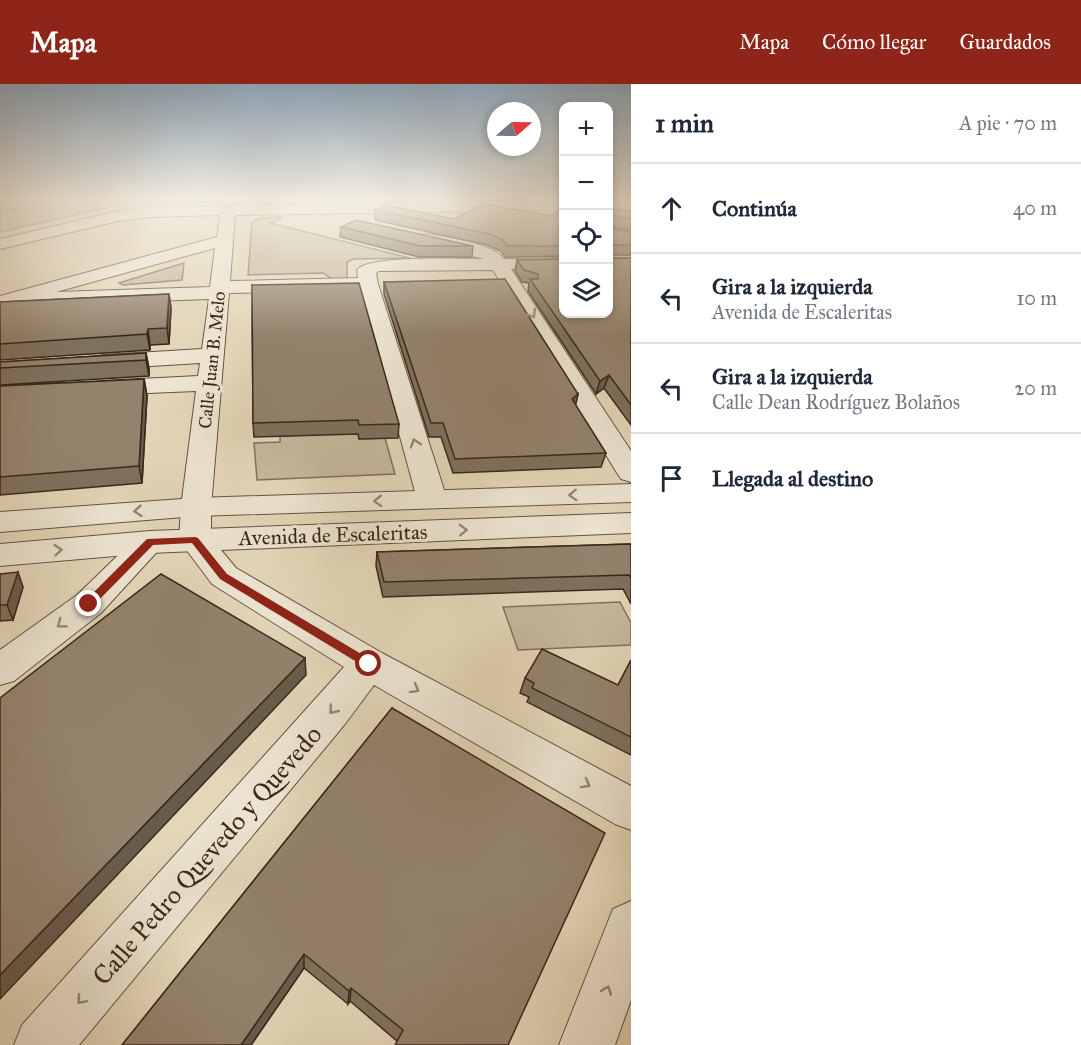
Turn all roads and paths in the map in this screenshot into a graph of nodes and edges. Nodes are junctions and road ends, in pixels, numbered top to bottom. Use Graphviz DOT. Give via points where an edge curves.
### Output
graph roads {
  1 [pos="208,245"];
  2 [pos="224,245"];
  3 [pos="452,245"];
  4 [pos="559,263"];
  5 [pos="500,266"];
  6 [pos="368,284"];
  7 [pos="219,290"];
  8 [pos="4,302"];
  9 [pos="212,355"];
  10 [pos="82,363"];
  11 [pos="209,383"];
  12 [pos="81,389"];
  13 [pos="631,473"];
  14 [pos="631,493"];
  15 [pos="432,499"];
  16 [pos="0,522"];
  17 [pos="196,523"];
  18 [pos="631,524"];
  19 [pos="150,542"];
  20 [pos="0,555"];
  21 [pos="369,664"];
  22 [pos="0,670"];
  23 [pos="631,809"];
  24 [pos="631,927"];
  25 [pos="42,1045"];
  26 [pos="587,1045"];
  1 -- 8 [label="street"];
  2 -- 7 [label="street, Calle Juan B. Melo"];
  3 -- 5 [label="street" via="494,256"];
  4 -- 5 [label="street"];
  5 -- 6 [label="street" via="377,266 366,270"];
  5 -- 13 [label="street, one-way"];
  6 -- 7 [label="street"];
  15 -- 6 [label="street, one-way"];
  7 -- 8 [label="street"];
  7 -- 9 [label="street, Calle Juan B. Melo"];
  9 -- 10 [label="street"];
  9 -- 11 [label="street, Calle Juan B. Melo"];
  11 -- 12 [label="street"];
  11 -- 17 [label="street, Calle Juan B. Melo"];
  14 -- 15 [label="street, Avenida de Escaleritas, one-way"];
  15 -- 17 [label="street, Avenida de Escaleritas, one-way"];
  17 -- 16 [label="street, Avenida de Escaleritas, one-way"];
  17 -- 18 [label="street, Avenida de Escaleritas, one-way"];
  17 -- 19 [label="street, Avenida de Escaleritas"];
  17 -- 21 [label="street" via="224,576"];
  20 -- 19 [label="street, Avenida de Escaleritas, one-way"];
  19 -- 22 [label="street, one-way" via="89,604"];
  21 -- 23 [label="street, one-way"];
  21 -- 25 [label="street, Calle Pedro Quevedo y Quevedo, one-way"];
  26 -- 24 [label="street, one-way"];
}
